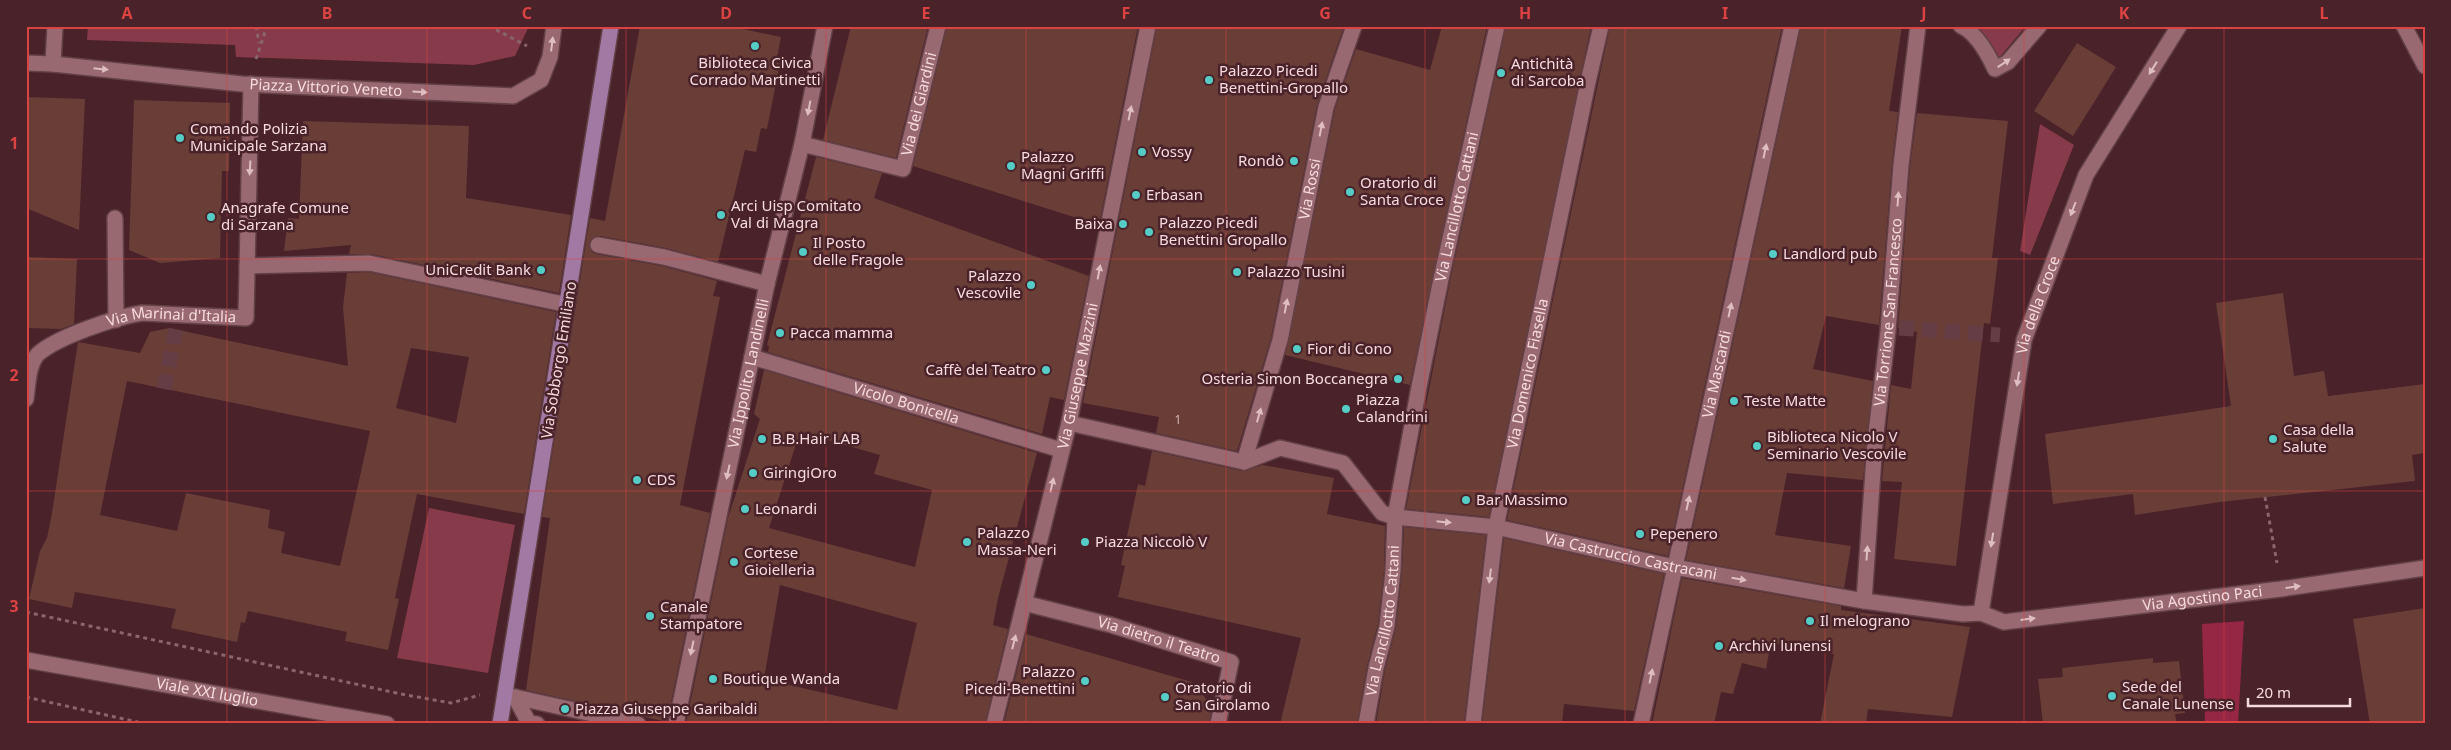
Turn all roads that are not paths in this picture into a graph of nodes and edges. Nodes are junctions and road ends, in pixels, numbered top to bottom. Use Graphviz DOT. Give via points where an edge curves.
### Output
graph roads {
  1 [pos="55,26"];
  2 [pos="554,26"];
  3 [pos="611,26"];
  4 [pos="825,26"];
  5 [pos="938,26"];
  6 [pos="1148,26"];
  7 [pos="1354,26"];
  8 [pos="1497,26"];
  9 [pos="1602,26"];
  10 [pos="1792,26"];
  11 [pos="1918,26"];
  12 [pos="1961,26"];
  13 [pos="2039,26"];
  14 [pos="2179,26"];
  15 [pos="2404,26"];
  16 [pos="26,63"];
  17 [pos="53,64"];
  18 [pos="2425,66"];
  19 [pos="251,84"];
  20 [pos="802,144"];
  21 [pos="115,218"];
  22 [pos="598,245"];
  23 [pos="247,266"];
  24 [pos="767,284"];
  25 [pos="560,303"];
  26 [pos="116,320"];
  27 [pos="752,357"];
  28 [pos="26,398"];
  29 [pos="1069,423"];
  30 [pos="1061,450"];
  31 [pos="1242,462"];
  32 [pos="1395,517"];
  33 [pos="1496,527"];
  34 [pos="1674,567"];
  35 [pos="2425,568"];
  36 [pos="1864,601"];
  37 [pos="1024,603"];
  38 [pos="1980,614"];
  39 [pos="26,660"];
  40 [pos="510,695"];
  41 [pos="387,724"];
  42 [pos="500,724"];
  43 [pos="537,724"];
  44 [pos="638,724"];
  45 [pos="676,724"];
  46 [pos="994,724"];
  47 [pos="1218,724"];
  48 [pos="1366,724"];
  49 [pos="1473,724"];
  50 [pos="1641,724"];
  1 -- 17 [label="street"];
  19 -- 2 [label="street, Piazza Vittorio Veneto, one-way" via="513,96 541,80 550,57"];
  3 -- 40 [label="main road, Via Sobborgo Emiliano"];
  4 -- 20 [label="street, Via Ippolito Landinelli, one-way"];
  5 -- 20 [label="street, Via dei Giardini" via="902,169"];
  29 -- 6 [label="street, Via Giuseppe Mazzini, one-way"];
  31 -- 7 [label="street, Via Rossi, one-way" via="1276,353 1326,107"];
  8 -- 32 [label="street, Via Lancillotto Cattani" via="1441,280"];
  9 -- 33 [label="street, Via Domenico Fiasella"];
  34 -- 10 [label="street, Via Mascardi, one-way"];
  36 -- 11 [label="street, Via Torrione San Francesco, one-way" via="1901,165"];
  12 -- 13 [label="street, one-way" via="1989,54 1995,69 2008,62"];
  14 -- 38 [label="street, Via della Croce, one-way" via="2086,175 2024,340"];
  15 -- 18 [label="street"];
  16 -- 17 [label="street, Piazza Vittorio Veneto"];
  17 -- 19 [label="street, Piazza Vittorio Veneto, one-way"];
  19 -- 23 [label="street, Via Marinai d'Italia, one-way"];
  20 -- 24 [label="street, Via Ippolito Landinelli"];
  21 -- 26 [label="street"];
  22 -- 24 [label="street"];
  23 -- 25 [label="street" via="369,263"];
  23 -- 26 [label="street, Via Marinai d'Italia" via="246,318 178,322 142,313"];
  24 -- 27 [label="street, Via Ippolito Landinelli"];
  26 -- 28 [label="street, Via Marinai d'Italia" via="64,339 37,355 30,372"];
  27 -- 30 [label="street, Vicolo Bonicella"];
  27 -- 45 [label="street, Via Ippolito Landinelli, one-way"];
  29 -- 30 [label="street, Via Giuseppe Mazzini"];
  29 -- 31 [label="street"];
  37 -- 30 [label="street, Via Giuseppe Mazzini, one-way"];
  31 -- 32 [label="street" via="1280,448 1343,463 1382,513"];
  32 -- 33 [label="street, Via Castruccio Castracani, one-way"];
  32 -- 48 [label="street, Via Lancillotto Cattani" via="1387,626"];
  33 -- 34 [label="street, Via Castruccio Castracani"];
  33 -- 49 [label="street, Via Domenico Fiasella, one-way"];
  34 -- 36 [label="street, Via Castruccio Castracani, one-way"];
  50 -- 34 [label="street, Via Mascardi, one-way"];
  38 -- 35 [label="street, Via Agostino Paci, one-way" via="2004,622 2281,589"];
  36 -- 38 [label="street"];
  46 -- 37 [label="street, Via Giuseppe Mazzini, one-way"];
  37 -- 47 [label="street, Via dietro il Teatro" via="1111,625 1231,662"];
  39 -- 41 [label="street, Viale XXI luglio"];
  40 -- 42 [label="main road, Via Sobborgo Emiliano"];
  40 -- 43 [label="street" via="529,722"];
  40 -- 44 [label="street"];
}
